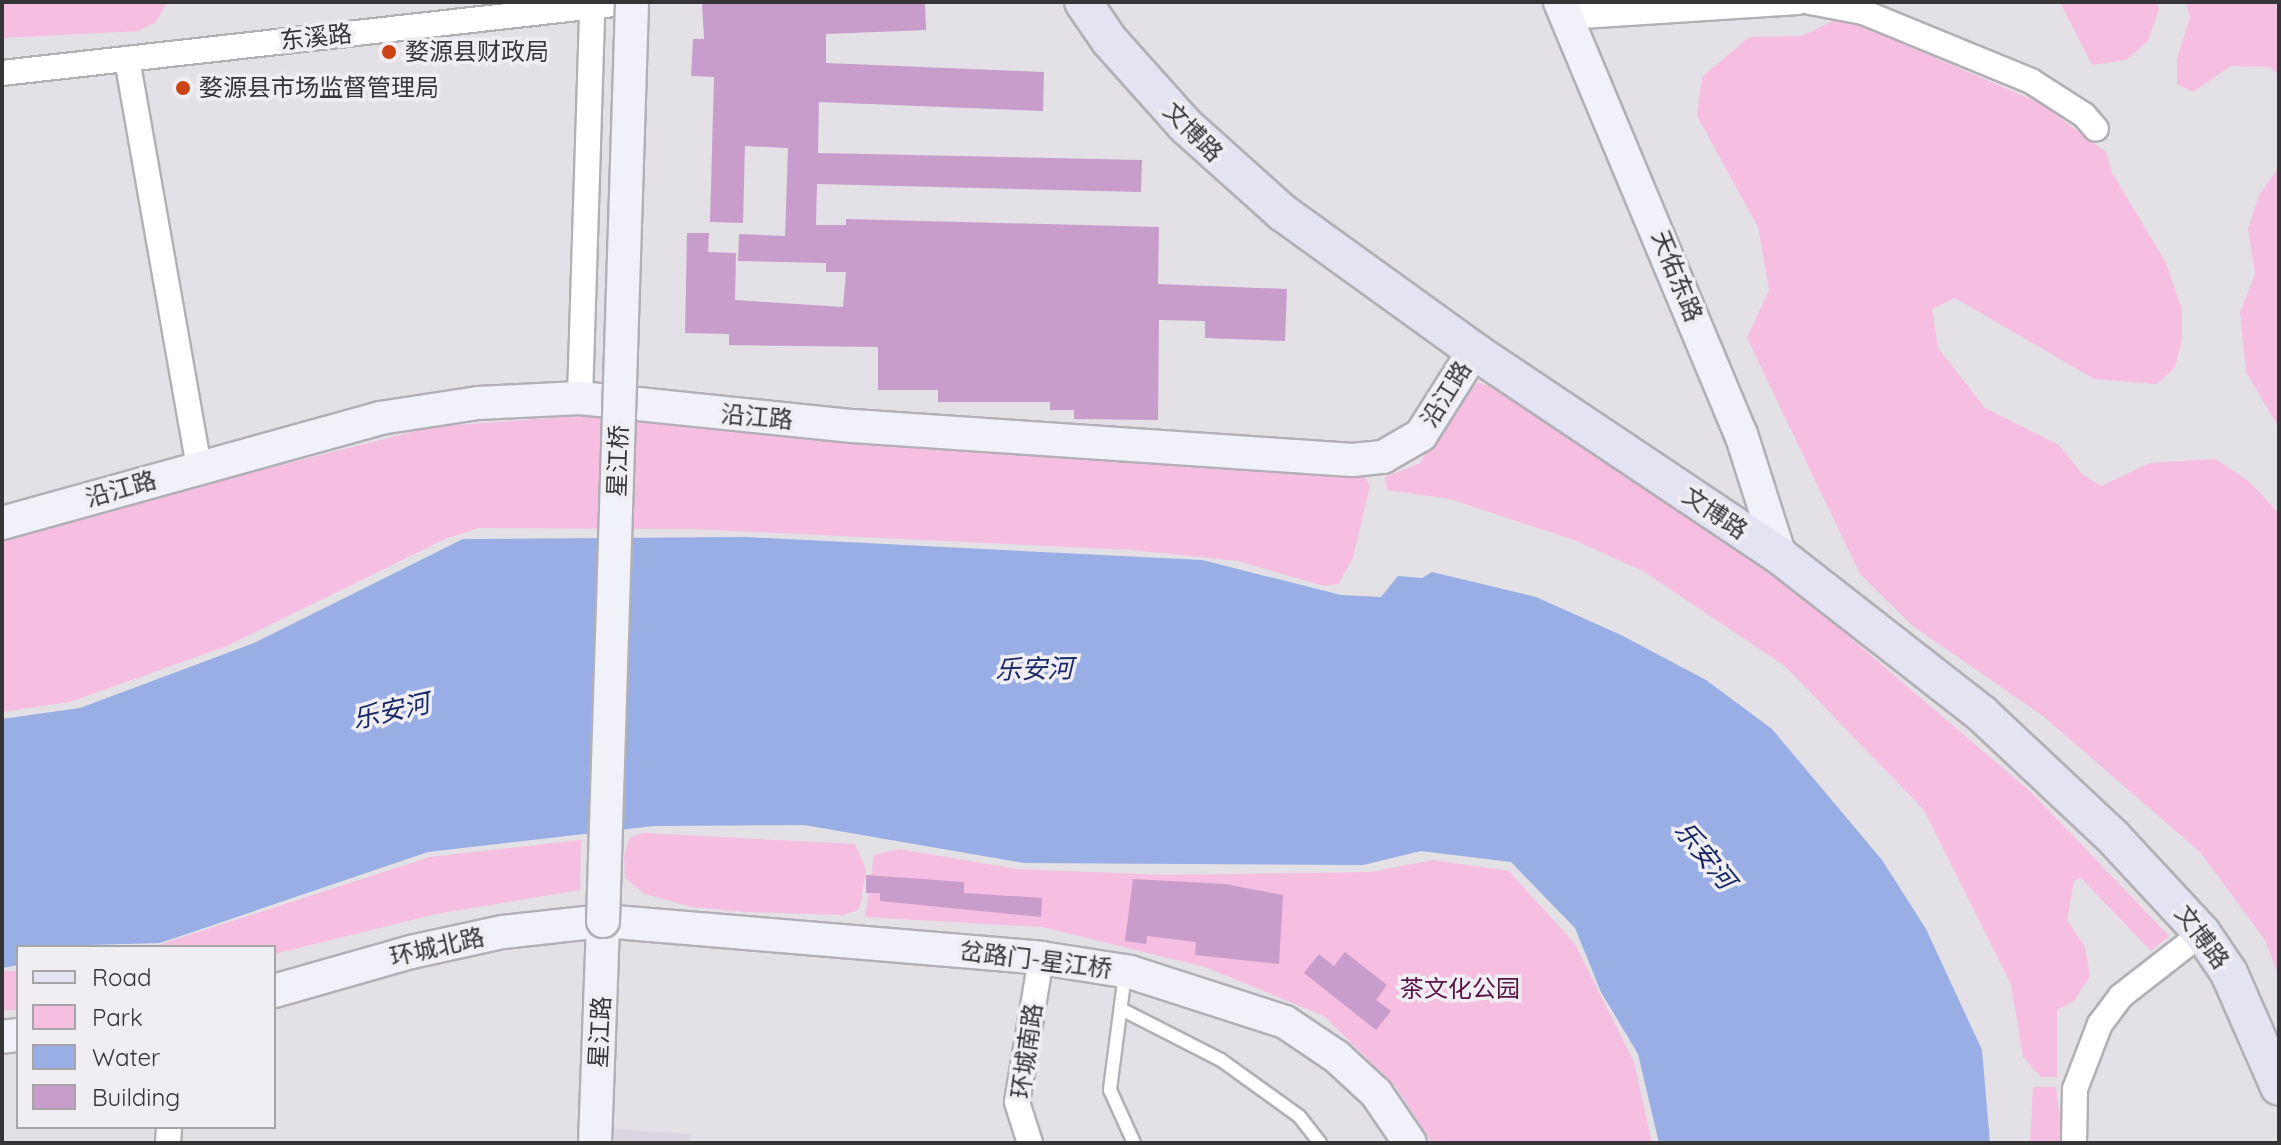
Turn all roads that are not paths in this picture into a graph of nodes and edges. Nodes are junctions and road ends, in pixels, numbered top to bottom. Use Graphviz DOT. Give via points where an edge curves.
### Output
graph roads {
  1 [pos="632,2"];
  2 [pos="1083,2"];
  3 [pos="1798,2"];
  4 [pos="1810,2"];
  5 [pos="592,6"];
  6 [pos="1563,10"];
  7 [pos="127,59"];
  8 [pos="2,73"];
  9 [pos="2096,129"];
  10 [pos="1474,351"];
  11 [pos="580,398"];
  12 [pos="199,467"];
  13 [pos="2,523"];
  14 [pos="1780,556"];
  15 [pos="603,921"];
  16 [pos="2202,933"];
  17 [pos="1041,958"];
  18 [pos="1125,971"];
  19 [pos="276,990"];
  20 [pos="1121,1009"];
  21 [pos="2279,1087"];
  22 [pos="595,1143"];
  23 [pos="1030,1143"];
  24 [pos="1134,1143"];
  25 [pos="1320,1143"];
  26 [pos="1410,1143"];
  27 [pos="2074,1143"];
  1 -- 5 [label="street, 东溪路"];
  1 -- 15 [label="street, 星江桥, bridge"];
  2 -- 10 [label="main road, 文博路" via="1145,83 1230,169"];
  3 -- 6 [label="street"];
  4 -- 9 [label="street" via="1863,12 2031,81 2084,115"];
  5 -- 7 [label="street, 东溪路"];
  5 -- 11 [label="street"];
  6 -- 14 [label="street, 天佑东路" via="1741,434"];
  7 -- 8 [label="street, 东溪路"];
  7 -- 12 [label="street"];
  10 -- 11 [label="street, 沿江路" via="1421,435 1404,449 1353,460 853,426"];
  10 -- 14 [label="main road, 文博路"];
  11 -- 12 [label="street, 沿江路" via="426,409"];
  12 -- 13 [label="street, 沿江路"];
  14 -- 16 [label="main road, 文博路" via="1982,714 2112,836"];
  15 -- 17 [label="street, 岔路门-星江桥"];
  15 -- 19 [label="street, 环城北路" via="503,932"];
  15 -- 22 [label="street, 星江路"];
  16 -- 21 [label="main road, 文博路" via="2229,973"];
  16 -- 27 [label="street" via="2121,996 2100,1024 2075,1089"];
  17 -- 18 [label="street, 岔路门-星江桥"];
  17 -- 23 [label="street, 环城南路" via="1017,1102"];
  18 -- 20 [label="lane"];
  18 -- 26 [label="street, 岔路门-星江桥" via="1285,1022 1337,1057 1376,1093"];
  20 -- 24 [label="lane" via="1110,1090"];
  20 -- 25 [label="lane" via="1221,1060 1299,1116"];
}
